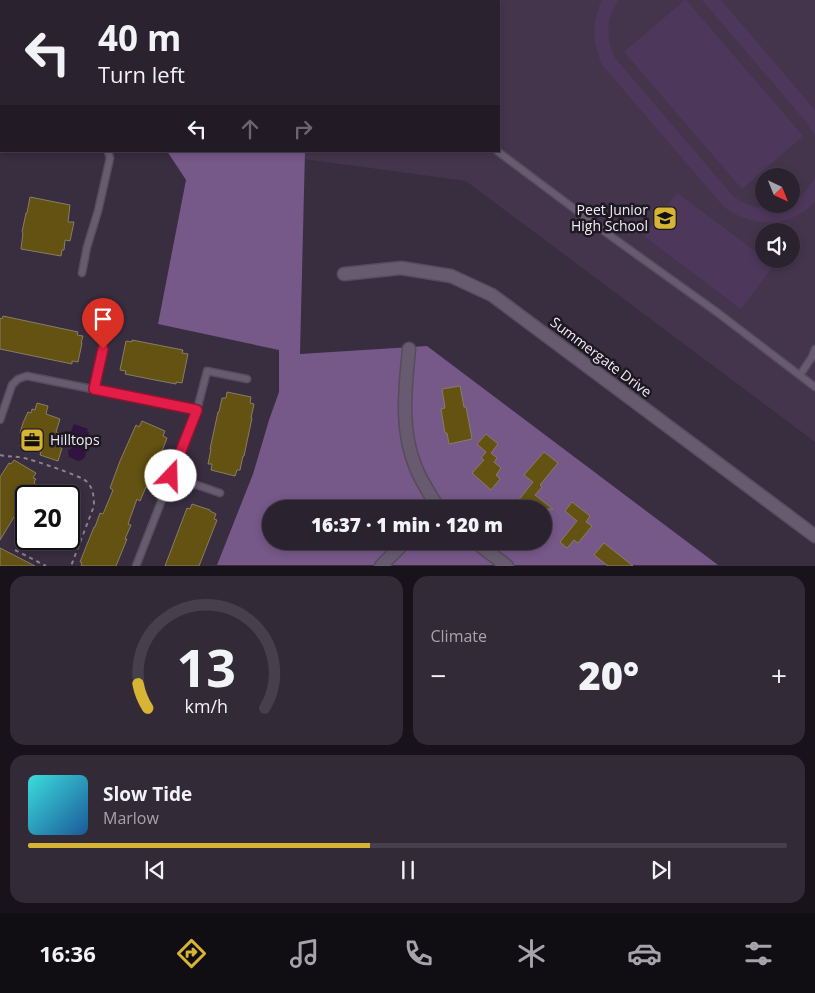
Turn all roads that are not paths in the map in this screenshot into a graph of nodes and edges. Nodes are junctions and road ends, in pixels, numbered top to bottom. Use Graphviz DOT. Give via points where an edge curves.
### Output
graph roads {
  1 [pos="108,152"];
  2 [pos="498,152"];
  3 [pos="82,273"];
  4 [pos="344,274"];
  5 [pos="103,349"];
  6 [pos="409,349"];
  7 [pos="815,349"];
  8 [pos="800,375"];
  9 [pos="247,379"];
  10 [pos="815,387"];
  11 [pos="94,389"];
  12 [pos="2,409"];
  13 [pos="197,410"];
  14 [pos="0,420"];
  15 [pos="171,476"];
  16 [pos="220,493"];
  17 [pos="433,500"];
  18 [pos="815,536"];
  19 [pos="397,550"];
  20 [pos="486,550"];
  21 [pos="136,566"];
  22 [pos="381,566"];
  23 [pos="507,566"];
  1 -- 3 [label="lane" via="110,158"];
  2 -- 8 [label="lane"];
  4 -- 18 [label="street, Summergate Drive" via="401,268 451,276 492,295"];
  5 -- 11 [label="lane"];
  6 -- 17 [label="street" via="405,422 416,468"];
  7 -- 8 [label="lane"];
  8 -- 10 [label="lane"];
  9 -- 13 [label="lane" via="207,371"];
  11 -- 12 [label="lane" via="27,376 18,378 12,385"];
  11 -- 13 [label="lane"];
  12 -- 14 [label="lane"];
  13 -- 15 [label="lane"];
  15 -- 16 [label="lane"];
  15 -- 21 [label="lane"];
  19 -- 22 [label="street"];
  20 -- 23 [label="street"];
}
